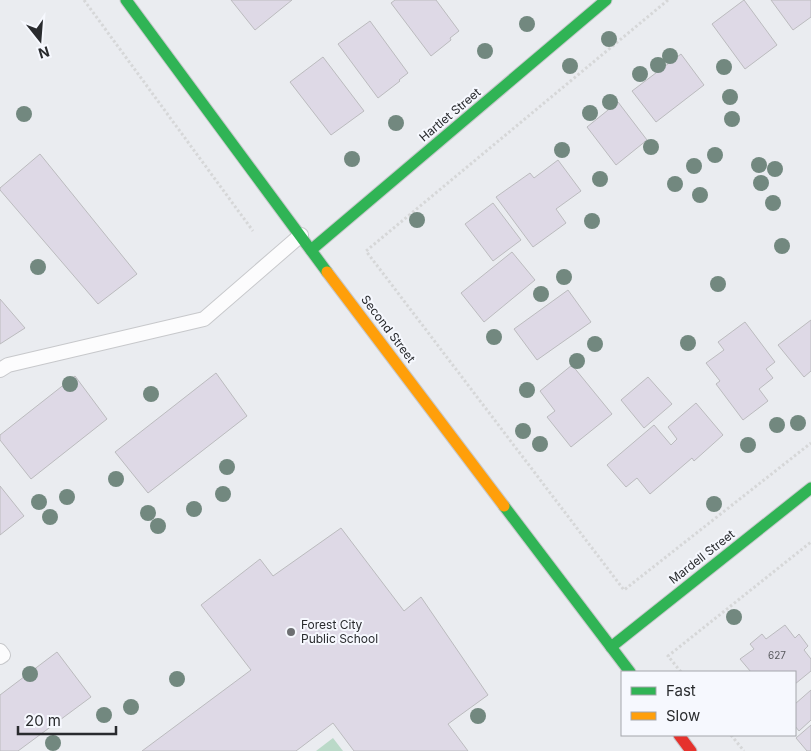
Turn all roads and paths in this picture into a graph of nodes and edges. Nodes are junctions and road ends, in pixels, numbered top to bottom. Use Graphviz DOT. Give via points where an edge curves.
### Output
graph roads {
  1 [pos="84,0"];
  2 [pos="126,0"];
  3 [pos="606,0"];
  4 [pos="668,0"];
  5 [pos="253,232"];
  6 [pos="301,235"];
  7 [pos="311,250"];
  8 [pos="0,370"];
  9 [pos="811,443"];
  10 [pos="811,488"];
  11 [pos="811,542"];
  12 [pos="611,647"];
  13 [pos="0,651"];
  14 [pos="0,657"];
  15 [pos="629,671"];
  16 [pos="680,671"];
  17 [pos="680,736"];
  18 [pos="732,736"];
  19 [pos="691,751"];
  20 [pos="744,751"];
  1 -- 5 [label="path"];
  2 -- 6 [label="street, Second Street"];
  3 -- 7 [label="street, Hartlet Street"];
  4 -- 9 [label="path" via="366,251 624,590"];
  6 -- 7 [label="street, Second Street"];
  6 -- 8 [label="lane" via="204,319 8,365"];
  7 -- 12 [label="street, Second Street"];
  10 -- 12 [label="street, Mardell Street"];
  11 -- 16 [label="path" via="668,656"];
  12 -- 15 [label="street, Second Street"];
  13 -- 14 [label="lane" via="3,655"];
  17 -- 19 [label="street"];
  18 -- 20 [label="path"];
}
